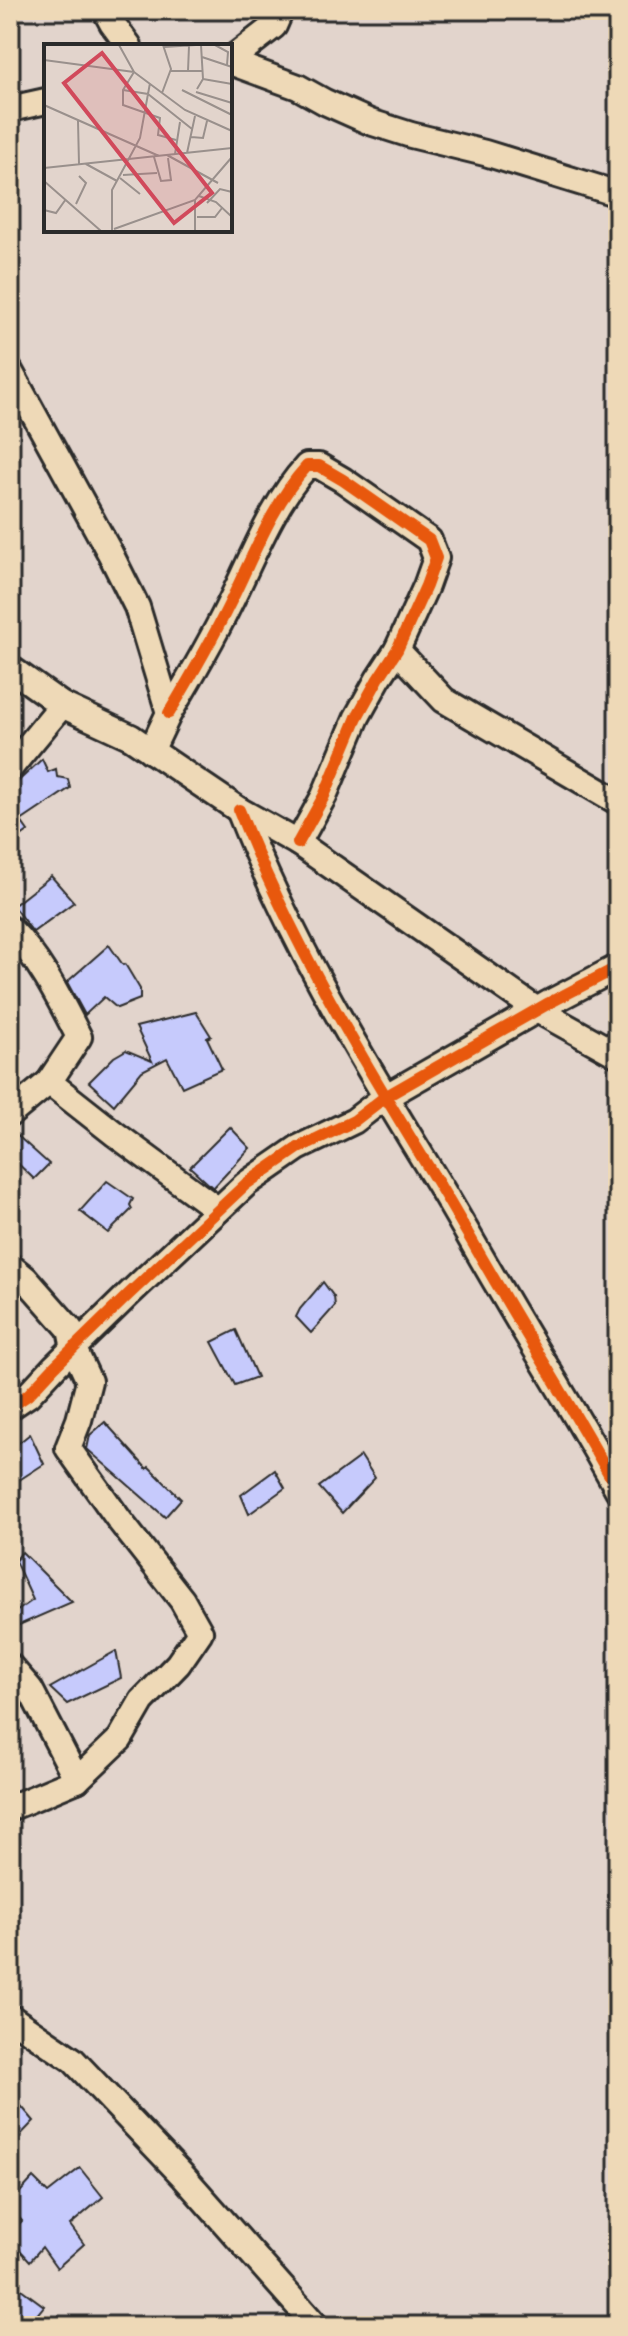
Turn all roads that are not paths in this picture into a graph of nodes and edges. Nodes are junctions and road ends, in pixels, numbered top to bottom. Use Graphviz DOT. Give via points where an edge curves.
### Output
graph roads {
  1 [pos="105,10"];
  2 [pos="281,10"];
  3 [pos="128,44"];
  4 [pos="232,59"];
  5 [pos="232,62"];
  6 [pos="44,101"];
  7 [pos="10,109"];
  8 [pos="618,194"];
  9 [pos="10,371"];
  10 [pos="397,650"];
  11 [pos="10,668"];
  12 [pos="62,705"];
  13 [pos="169,713"];
  14 [pos="151,751"];
  15 [pos="10,768"];
  16 [pos="618,802"];
  17 [pos="239,810"];
  18 [pos="298,843"];
  19 [pos="10,929"];
  20 [pos="618,967"];
  21 [pos="537,1010"];
  22 [pos="618,1055"];
  23 [pos="49,1082"];
  24 [pos="385,1097"];
  25 [pos="10,1114"];
  26 [pos="218,1210"];
  27 [pos="10,1266"];
  28 [pos="74,1349"];
  29 [pos="10,1407"];
  30 [pos="618,1490"];
  31 [pos="10,1666"];
  32 [pos="77,1780"];
  33 [pos="10,1808"];
  34 [pos="10,2017"];
  35 [pos="316,2326"];
  1 -- 3 [label="street"];
  2 -- 4 [label="street" via="274,26"];
  5 -- 8 [label="street" via="370,122"];
  6 -- 7 [label="street"];
  9 -- 13 [label="street" via="137,607"];
  10 -- 13 [label="street" via="436,558 429,540 343,480 319,466 307,466 266,529"];
  10 -- 16 [label="street" via="444,700"];
  10 -- 18 [label="street" via="357,717"];
  11 -- 12 [label="street"];
  12 -- 14 [label="street"];
  12 -- 15 [label="street"];
  13 -- 14 [label="street"];
  14 -- 17 [label="street"];
  17 -- 18 [label="street"];
  17 -- 24 [label="street" via="259,863"];
  18 -- 21 [label="street"];
  19 -- 23 [label="street" via="79,1037"];
  20 -- 21 [label="street"];
  21 -- 22 [label="street"];
  21 -- 24 [label="street"];
  23 -- 25 [label="street"];
  23 -- 26 [label="street"];
  24 -- 26 [label="street" via="354,1121 298,1148"];
  24 -- 30 [label="street"];
  26 -- 28 [label="street"];
  27 -- 28 [label="street" via="70,1329"];
  28 -- 29 [label="street"];
  28 -- 32 [label="street" via="89,1381 68,1448 182,1600 200,1632 142,1701 120,1739"];
  31 -- 32 [label="street" via="30,1689"];
  32 -- 33 [label="street"];
  34 -- 35 [label="street" via="73,2060"];
}
